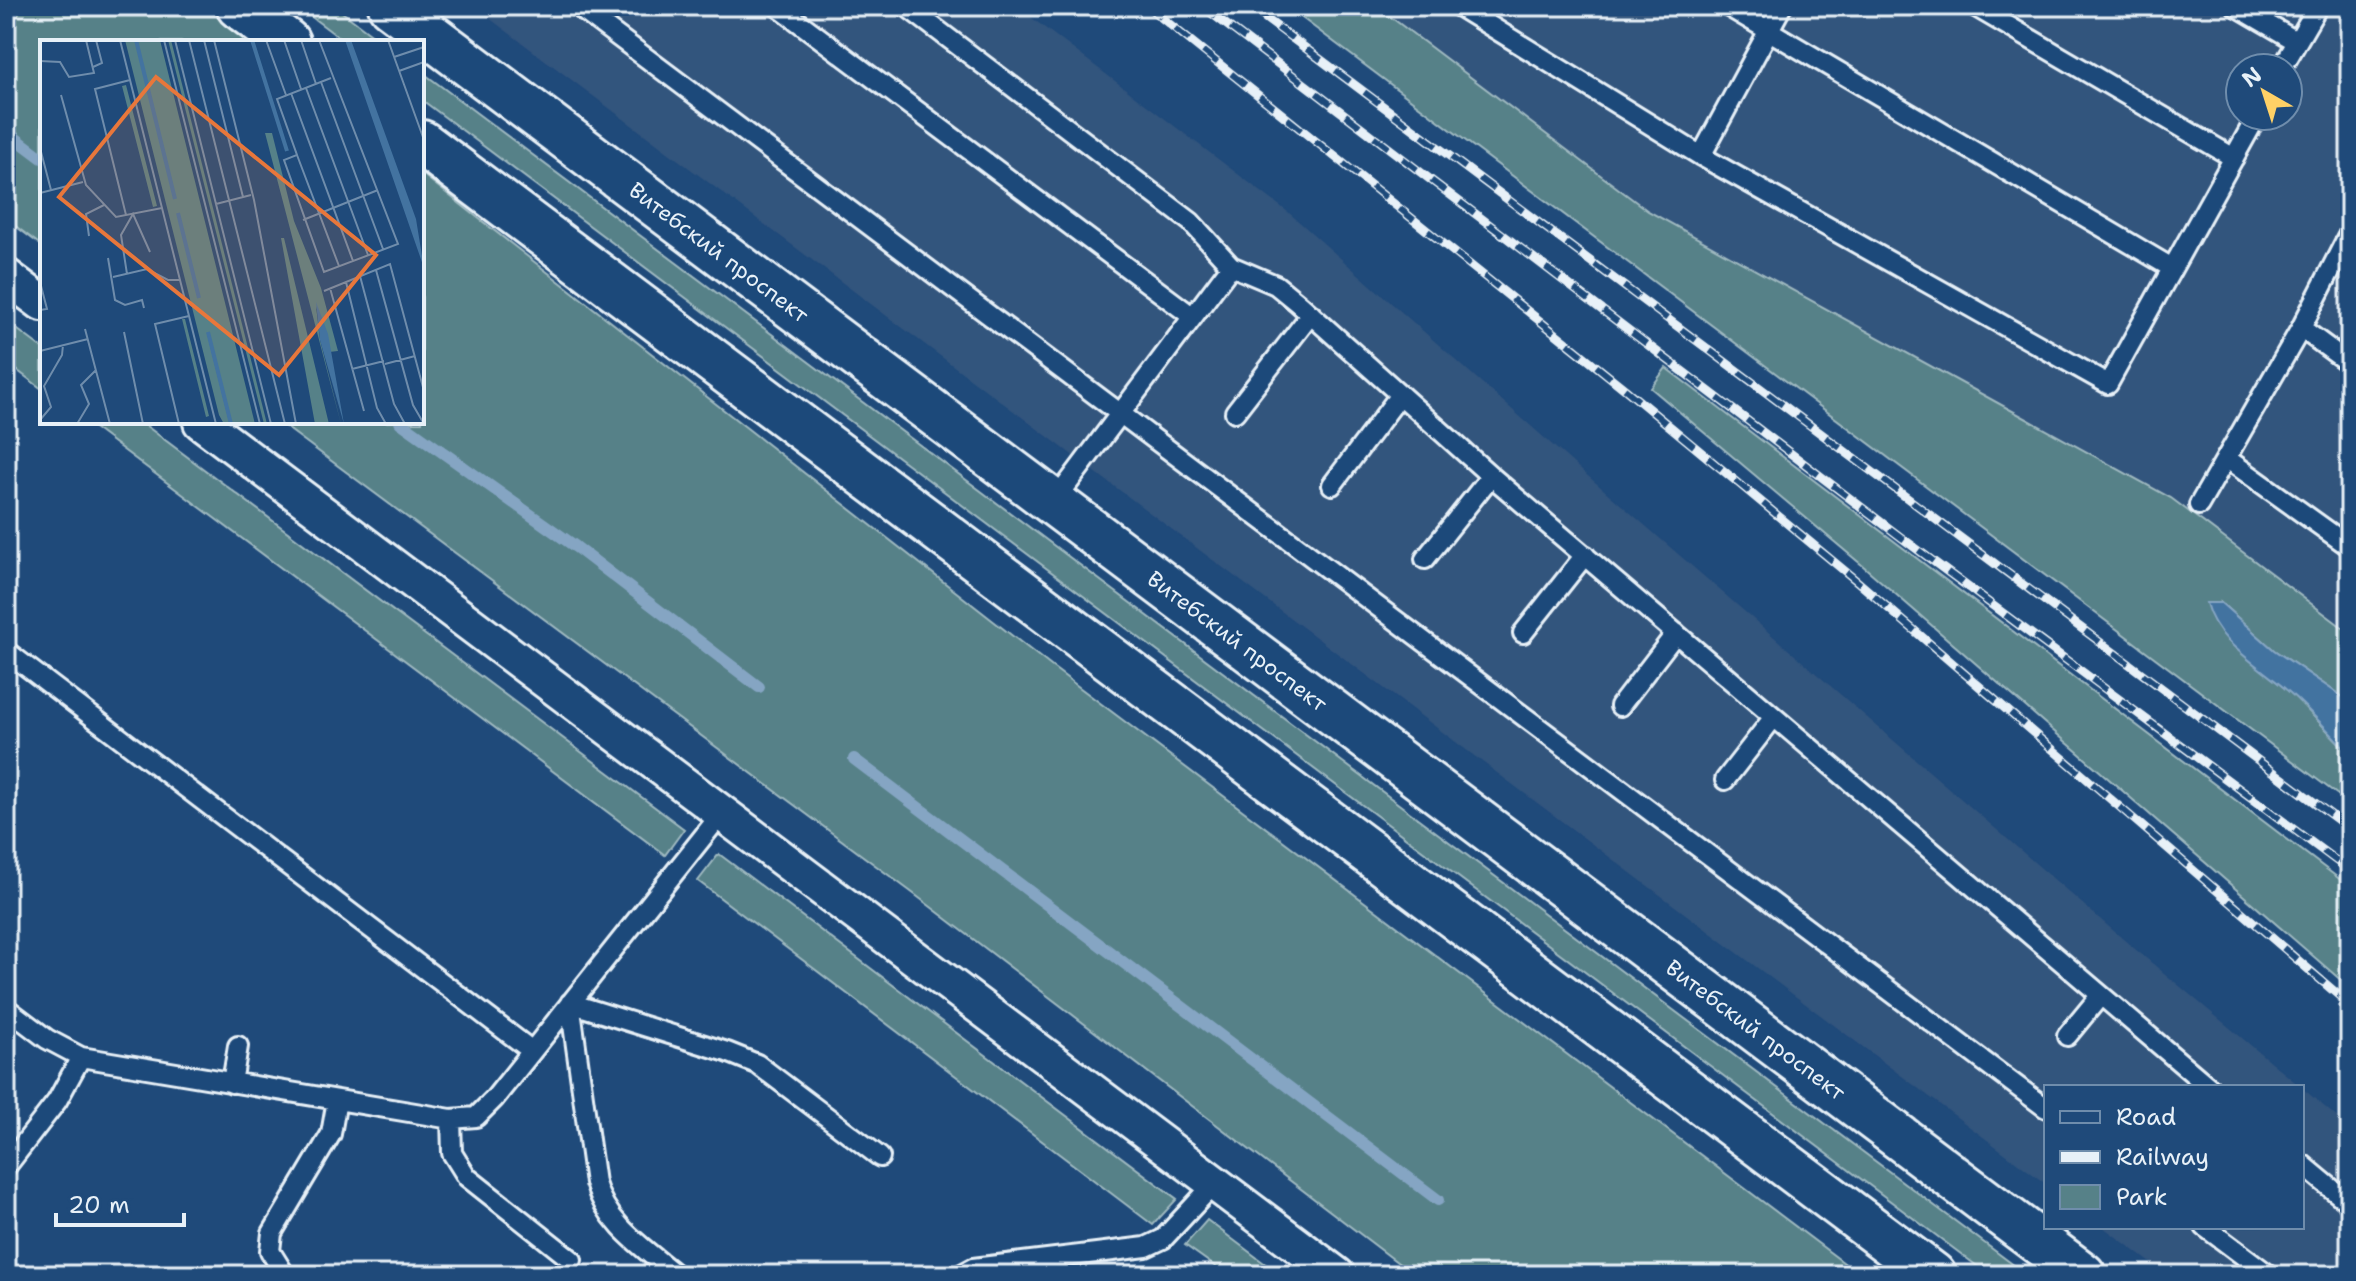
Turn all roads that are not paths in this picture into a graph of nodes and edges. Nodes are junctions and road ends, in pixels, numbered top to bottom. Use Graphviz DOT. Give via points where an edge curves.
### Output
graph roads {
  1 [pos="239,6"];
  2 [pos="391,6"];
  3 [pos="577,6"];
  4 [pos="777,6"];
  5 [pos="906,6"];
  6 [pos="1458,6"];
  7 [pos="1727,6"];
  8 [pos="1782,6"];
  9 [pos="1974,6"];
  10 [pos="2236,6"];
  11 [pos="2318,6"];
  12 [pos="1769,31"];
  13 [pos="284,40"];
  14 [pos="2296,41"];
  15 [pos="2290,52"];
  16 [pos="2248,132"];
  17 [pos="424,144"];
  18 [pos="1701,156"];
  19 [pos="2234,158"];
  20 [pos="2350,232"];
  21 [pos="1231,266"];
  22 [pos="2172,268"];
  23 [pos="6,276"];
  24 [pos="40,302"];
  25 [pos="1311,314"];
  26 [pos="1193,317"];
  27 [pos="2301,328"];
  28 [pos="2350,364"];
  29 [pos="1400,395"];
  30 [pos="1235,412"];
  31 [pos="1120,414"];
  32 [pos="204,424"];
  33 [pos="2226,458"];
  34 [pos="1491,476"];
  35 [pos="1332,485"];
  36 [pos="1054,502"];
  37 [pos="2199,505"];
  38 [pos="2350,547"];
  39 [pos="1585,555"];
  40 [pos="1425,559"];
  41 [pos="1523,633"];
  42 [pos="1676,633"];
  43 [pos="6,651"];
  44 [pos="1620,706"];
  45 [pos="1774,717"];
  46 [pos="1725,780"];
  47 [pos="722,813"];
  48 [pos="2100,996"];
  49 [pos="570,1003"];
  50 [pos="6,1008"];
  51 [pos="2067,1036"];
  52 [pos="238,1046"];
  53 [pos="532,1051"];
  54 [pos="81,1057"];
  55 [pos="232,1083"];
  56 [pos="2207,1085"];
  57 [pos="337,1100"];
  58 [pos="2044,1107"];
  59 [pos="451,1119"];
  60 [pos="880,1157"];
  61 [pos="2304,1166"];
  62 [pos="6,1167"];
  63 [pos="1215,1183"];
  64 [pos="2350,1204"];
  65 [pos="2208,1229"];
  66 [pos="572,1260"];
  67 [pos="285,1275"];
  68 [pos="676,1275"];
  69 [pos="960,1275"];
  70 [pos="1337,1275"];
  71 [pos="1933,1275"];
  72 [pos="2083,1275"];
  73 [pos="2269,1275"];
  1 -- 13 [label="main road"];
  2 -- 36 [label="main road, Витебский проспект"];
  3 -- 31 [label="lane"];
  4 -- 26 [label="lane"];
  5 -- 21 [label="lane" via="1191,222"];
  6 -- 18 [label="lane"];
  7 -- 12 [label="lane"];
  8 -- 12 [label="lane"];
  9 -- 19 [label="lane"];
  10 -- 14 [label="lane"];
  11 -- 14 [label="lane"];
  12 -- 18 [label="lane"];
  12 -- 22 [label="lane"];
  14 -- 15 [label="lane"];
  16 -- 19 [label="lane"];
  17 -- 71 [label="main road"];
  18 -- 22 [label="lane" via="2108,384"];
  19 -- 22 [label="lane"];
  20 -- 27 [label="lane"];
  21 -- 25 [label="lane" via="1276,285"];
  21 -- 26 [label="lane"];
  23 -- 24 [label="street"];
  25 -- 29 [label="lane"];
  25 -- 30 [label="lane"];
  26 -- 31 [label="lane"];
  27 -- 28 [label="lane"];
  27 -- 33 [label="lane"];
  29 -- 34 [label="lane"];
  29 -- 35 [label="lane"];
  31 -- 36 [label="lane"];
  31 -- 58 [label="lane"];
  32 -- 47 [label="street"];
  33 -- 37 [label="lane"];
  33 -- 38 [label="lane"];
  34 -- 39 [label="lane"];
  34 -- 40 [label="lane"];
  36 -- 72 [label="main road, Витебский проспект"];
  39 -- 41 [label="lane"];
  39 -- 42 [label="lane"];
  42 -- 44 [label="lane"];
  42 -- 45 [label="lane"];
  43 -- 53 [label="lane"];
  45 -- 46 [label="lane"];
  45 -- 48 [label="lane"];
  47 -- 49 [label="lane"];
  47 -- 63 [label="street"];
  48 -- 51 [label="lane"];
  48 -- 56 [label="lane"];
  49 -- 53 [label="lane"];
  49 -- 60 [label="lane" via="757,1064"];
  49 -- 68 [label="lane" via="601,1203 616,1224"];
  50 -- 54 [label="lane"];
  52 -- 55 [label="lane"];
  53 -- 59 [label="lane" via="476,1117"];
  54 -- 55 [label="lane"];
  54 -- 62 [label="lane" via="57,1101"];
  55 -- 57 [label="lane"];
  57 -- 59 [label="lane"];
  57 -- 67 [label="lane" via="331,1134 272,1233 270,1251"];
  59 -- 66 [label="lane" via="452,1153 467,1177"];
  61 -- 64 [label="lane"];
  63 -- 69 [label="lane" via="1163,1239 1146,1247 973,1268"];
  63 -- 70 [label="street"];
  65 -- 73 [label="lane"];
}
